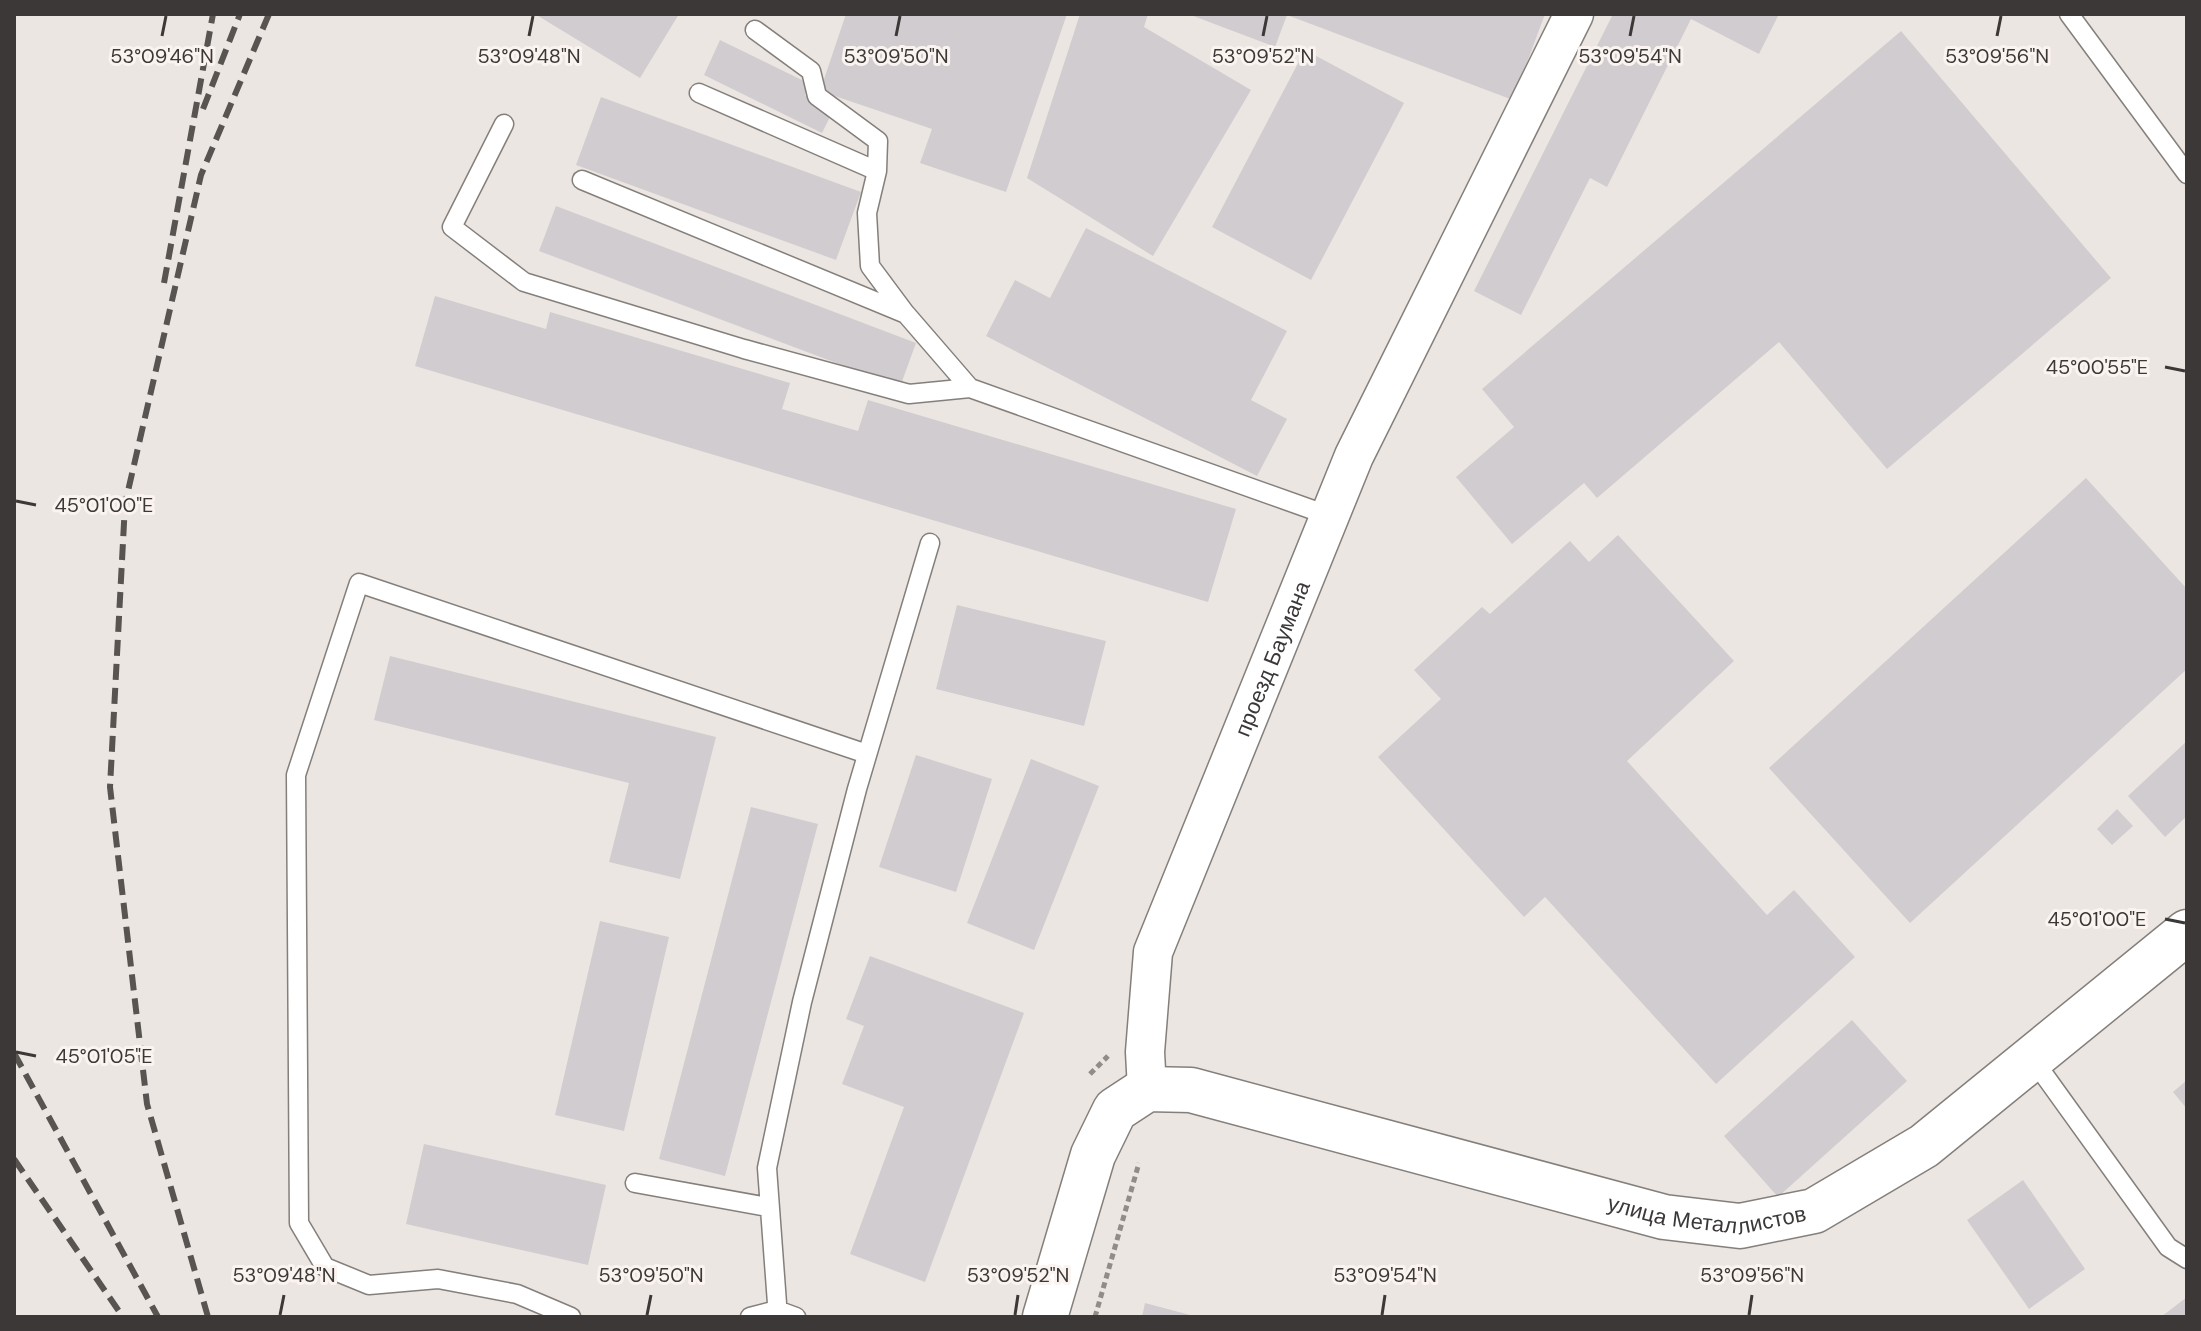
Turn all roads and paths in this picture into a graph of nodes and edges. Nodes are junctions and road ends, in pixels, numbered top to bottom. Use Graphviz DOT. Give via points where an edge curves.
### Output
graph roads {
  1 [pos="1574,14"];
  2 [pos="2069,14"];
  3 [pos="755,30"];
  4 [pos="699,93"];
  5 [pos="504,124"];
  6 [pos="877,171"];
  7 [pos="2187,174"];
  8 [pos="582,180"];
  9 [pos="906,314"];
  10 [pos="970,388"];
  11 [pos="1330,516"];
  12 [pos="930,543"];
  13 [pos="867,754"];
  14 [pos="2187,932"];
  15 [pos="2032,1058"];
  16 [pos="1146,1070"];
  17 [pos="1082,1081"];
  18 [pos="635,1183"];
  19 [pos="768,1207"];
  20 [pos="2187,1259"];
  21 [pos="777,1314"];
  22 [pos="571,1317"];
  23 [pos="750,1317"];
  24 [pos="796,1317"];
  25 [pos="1045,1317"];
  1 -- 11 [label="street, проезд Баумана" via="1354,456"];
  2 -- 7 [label="lane"];
  3 -- 6 [label="lane" via="811,71 817,96 878,141"];
  4 -- 6 [label="lane"];
  5 -- 10 [label="lane" via="452,227 524,282 909,394"];
  6 -- 9 [label="lane" via="867,213 870,266"];
  8 -- 9 [label="lane"];
  9 -- 10 [label="lane"];
  10 -- 11 [label="lane"];
  11 -- 16 [label="street, проезд Баумана" via="1153,952"];
  12 -- 13 [label="lane"];
  13 -- 19 [label="lane" via="796,1033 767,1168"];
  13 -- 22 [label="lane" via="359,583 296,775 299,1223 325,1267 369,1285 438,1279 517,1294"];
  14 -- 15 [label="street, улица Металлистов"];
  15 -- 16 [label="street, улица Металлистов" via="1924,1146 1814,1211 1740,1226 1664,1217 1191,1090"];
  15 -- 20 [label="lane" via="2168,1247"];
  16 -- 17 [label="path" via="1119,1045"];
  16 -- 25 [label="street" via="1115,1110 1093,1155"];
  18 -- 19 [label="lane"];
  19 -- 21 [label="lane"];
  21 -- 23 [label="lane"];
  21 -- 24 [label="lane"];
}
